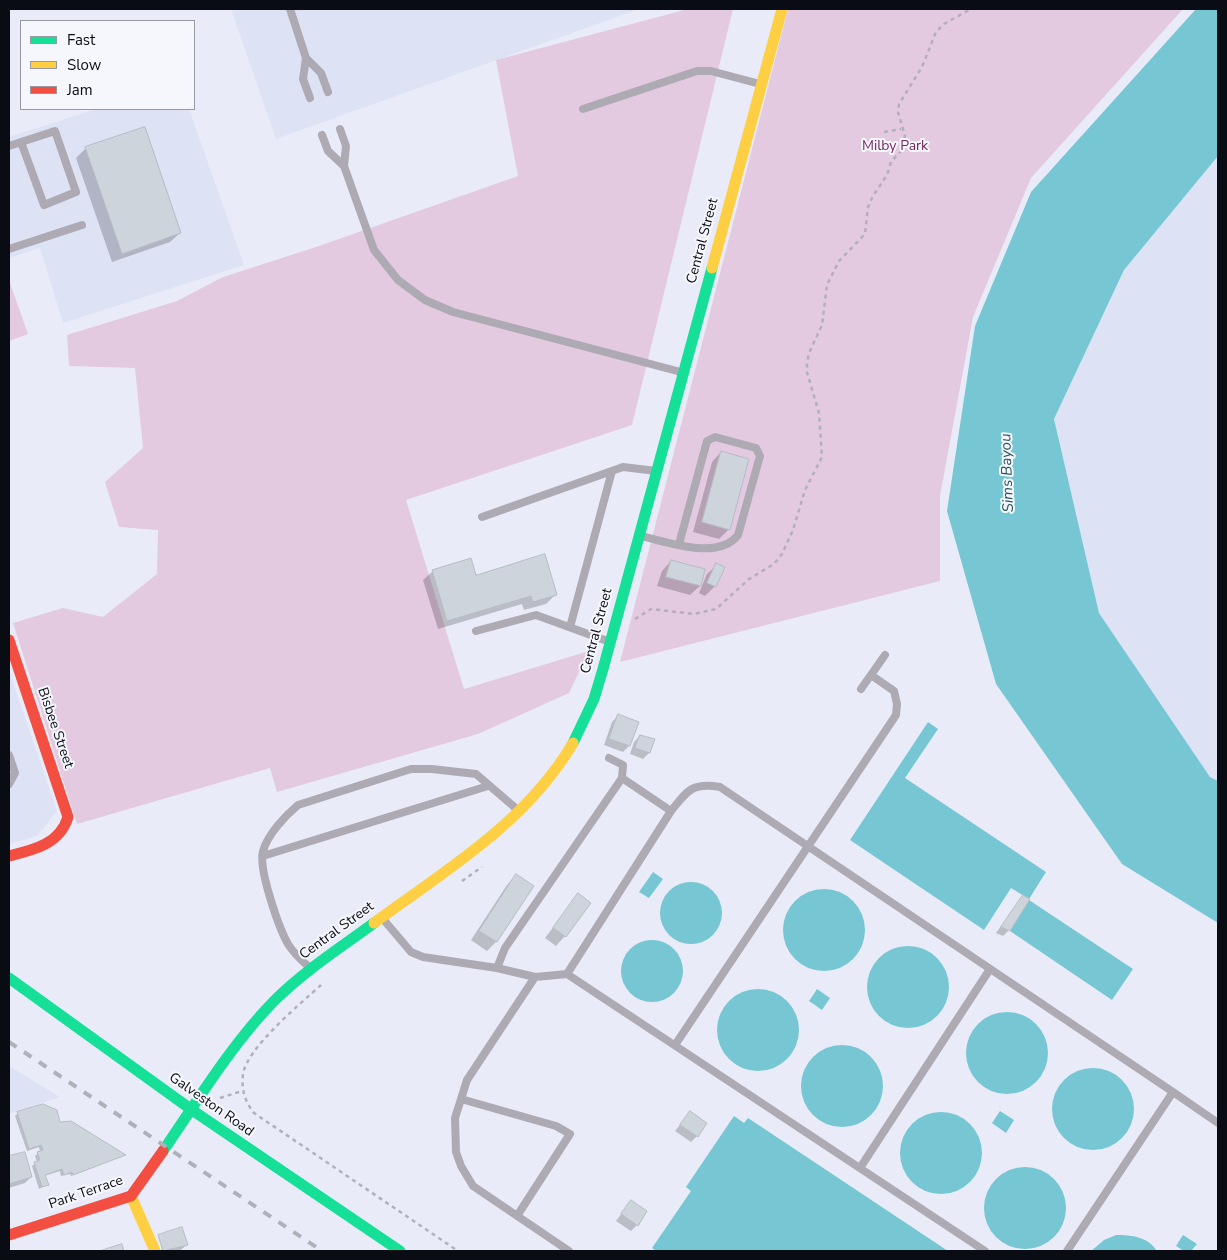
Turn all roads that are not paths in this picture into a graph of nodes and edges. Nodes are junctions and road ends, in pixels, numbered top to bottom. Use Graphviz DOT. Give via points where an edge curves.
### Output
graph roads {
  1 [pos="290,9"];
  2 [pos="782,9"];
  3 [pos="306,58"];
  4 [pos="762,84"];
  5 [pos="328,92"];
  6 [pos="310,98"];
  7 [pos="583,109"];
  8 [pos="340,129"];
  9 [pos="322,135"];
  10 [pos="21,142"];
  11 [pos="9,146"];
  12 [pos="344,166"];
  13 [pos="82,225"];
  14 [pos="9,250"];
  15 [pos="683,372"];
  16 [pos="612,471"];
  17 [pos="656,471"];
  18 [pos="482,516"];
  19 [pos="639,536"];
  20 [pos="679,544"];
  21 [pos="570,627"];
  22 [pos="476,631"];
  23 [pos="9,640"];
  24 [pos="610,642"];
  25 [pos="885,655"];
  26 [pos="871,675"];
  27 [pos="862,689"];
  28 [pos="9,755"];
  29 [pos="609,758"];
  30 [pos="622,778"];
  31 [pos="9,784"];
  32 [pos="488,786"];
  33 [pos="671,811"];
  34 [pos="520,812"];
  35 [pos="809,847"];
  36 [pos="9,856"];
  37 [pos="263,856"];
  38 [pos="382,917"];
  39 [pos="498,968"];
  40 [pos="311,969"];
  41 [pos="990,969"];
  42 [pos="567,974"];
  43 [pos="535,977"];
  44 [pos="9,978"];
  45 [pos="675,1045"];
  46 [pos="1173,1092"];
  47 [pos="461,1099"];
  48 [pos="192,1110"];
  49 [pos="1218,1122"];
  50 [pos="860,1168"];
  51 [pos="132,1196"];
  52 [pos="517,1216"];
  53 [pos="9,1235"];
  54 [pos="155,1251"];
  55 [pos="400,1251"];
  56 [pos="569,1251"];
  57 [pos="985,1251"];
  58 [pos="1067,1251"];
  1 -- 3 [label="lane"];
  2 -- 4 [label="street, Central Street"];
  3 -- 5 [label="lane" via="321,73"];
  3 -- 6 [label="lane" via="303,79"];
  4 -- 7 [label="lane" via="711,71 697,71"];
  4 -- 15 [label="street, Central Street"];
  8 -- 12 [label="lane" via="346,146"];
  9 -- 12 [label="lane" via="328,152"];
  10 -- 10 [label="lane" via="55,131 76,192 44,205"];
  10 -- 11 [label="lane"];
  12 -- 15 [label="lane" via="374,250 398,280 424,300 453,312"];
  13 -- 14 [label="lane"];
  15 -- 17 [label="street, Central Street"];
  16 -- 17 [label="lane" via="624,467"];
  16 -- 18 [label="lane"];
  16 -- 21 [label="lane"];
  17 -- 19 [label="street, Central Street"];
  19 -- 20 [label="lane"];
  19 -- 24 [label="street, Central Street"];
  20 -- 20 [label="lane" via="709,550 734,542 760,456 756,448 715,437 707,441"];
  21 -- 22 [label="lane" via="532,615"];
  21 -- 24 [label="lane"];
  23 -- 36 [label="street, Bisbee Street" via="68,816 66,827 59,836"];
  24 -- 34 [label="street, Central Street" via="594,699 573,743 560,765"];
  25 -- 26 [label="lane"];
  26 -- 27 [label="lane"];
  26 -- 35 [label="lane" via="894,691 896,715"];
  28 -- 31 [label="lane" via="15,773"];
  29 -- 30 [label="lane" via="622,765"];
  30 -- 33 [label="lane"];
  30 -- 39 [label="lane" via="505,948"];
  32 -- 34 [label="lane"];
  32 -- 37 [label="lane"];
  32 -- 37 [label="lane" via="476,774 411,769 298,805 285,816"];
  33 -- 35 [label="lane" via="695,786 720,787"];
  33 -- 42 [label="lane"];
  34 -- 38 [label="street, Central Street" via="492,837"];
  35 -- 41 [label="lane"];
  35 -- 45 [label="lane"];
  37 -- 40 [label="lane" via="263,867 287,942"];
  38 -- 39 [label="lane" via="412,952 423,957"];
  38 -- 40 [label="street, Central Street"];
  39 -- 43 [label="lane"];
  40 -- 48 [label="street, Central Street" via="275,1000 246,1032"];
  41 -- 46 [label="lane"];
  41 -- 50 [label="lane"];
  42 -- 43 [label="lane"];
  42 -- 45 [label="lane"];
  43 -- 47 [label="lane" via="467,1080"];
  44 -- 48 [label="street, Galveston Road"];
  45 -- 50 [label="lane"];
  46 -- 49 [label="lane"];
  46 -- 58 [label="lane"];
  47 -- 52 [label="lane" via="455,1118 456,1152 461,1166 473,1186"];
  47 -- 52 [label="lane" via="556,1126 570,1134"];
  48 -- 51 [label="street, Park Terrace"];
  48 -- 55 [label="street, Galveston Road"];
  50 -- 57 [label="lane"];
  51 -- 53 [label="street, Park Terrace"];
  51 -- 54 [label="street"];
  52 -- 56 [label="lane"];
}
